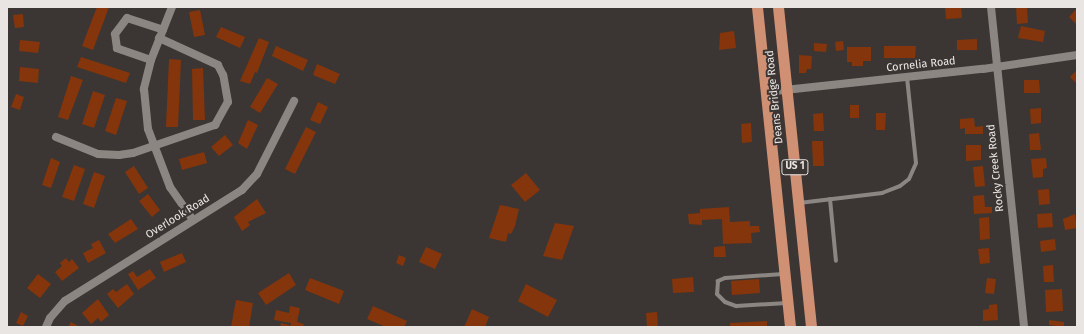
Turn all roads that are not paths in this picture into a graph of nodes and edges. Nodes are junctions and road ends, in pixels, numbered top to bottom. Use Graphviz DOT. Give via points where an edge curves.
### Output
graph roads {
  1 [pos="172,7"];
  2 [pos="757,7"];
  3 [pos="778,7"];
  4 [pos="991,7"];
  5 [pos="163,30"];
  6 [pos="159,38"];
  7 [pos="1077,55"];
  8 [pos="151,60"];
  9 [pos="997,67"];
  10 [pos="907,78"];
  11 [pos="787,91"];
  12 [pos="766,92"];
  13 [pos="294,101"];
  14 [pos="56,137"];
  15 [pos="153,146"];
  16 [pos="830,199"];
  17 [pos="798,203"];
  18 [pos="194,220"];
  19 [pos="836,261"];
  20 [pos="785,274"];
  21 [pos="788,302"];
  22 [pos="46,327"];
  23 [pos="790,327"];
  24 [pos="811,327"];
  25 [pos="1024,327"];
  1 -- 5 [label="street"];
  2 -- 12 [label="highway, Deans Bridge Road / US 1"];
  3 -- 11 [label="highway, Deans Bridge Road / US 1"];
  4 -- 9 [label="street, Rocky Creek Road"];
  5 -- 6 [label="street"];
  5 -- 8 [label="street" via="127,18 115,34 117,48"];
  6 -- 8 [label="street"];
  6 -- 15 [label="street" via="218,65 223,75 228,102 215,126"];
  7 -- 9 [label="street, Cornelia Road"];
  8 -- 15 [label="street" via="144,89 148,128"];
  9 -- 10 [label="street, Cornelia Road"];
  9 -- 25 [label="street, Rocky Creek Road"];
  10 -- 11 [label="street, Cornelia Road"];
  10 -- 16 [label="lane" via="916,163 909,179 900,186 882,193"];
  11 -- 12 [label="street, Cornelia Road"];
  11 -- 17 [label="highway, Deans Bridge Road / US 1"];
  12 -- 20 [label="highway, Deans Bridge Road / US 1"];
  13 -- 18 [label="street, Overlook Road" via="257,174 242,190"];
  14 -- 15 [label="street" via="98,154 133,153"];
  15 -- 18 [label="street" via="170,187"];
  16 -- 17 [label="lane"];
  16 -- 19 [label="lane"];
  17 -- 24 [label="highway, Deans Bridge Road / US 1"];
  18 -- 22 [label="street, Overlook Road" via="64,301"];
  20 -- 21 [label="highway, Deans Bridge Road / US 1"];
  20 -- 21 [label="lane" via="725,278 718,281 717,294 725,302 736,306"];
  21 -- 23 [label="highway, Deans Bridge Road / US 1"];
}
